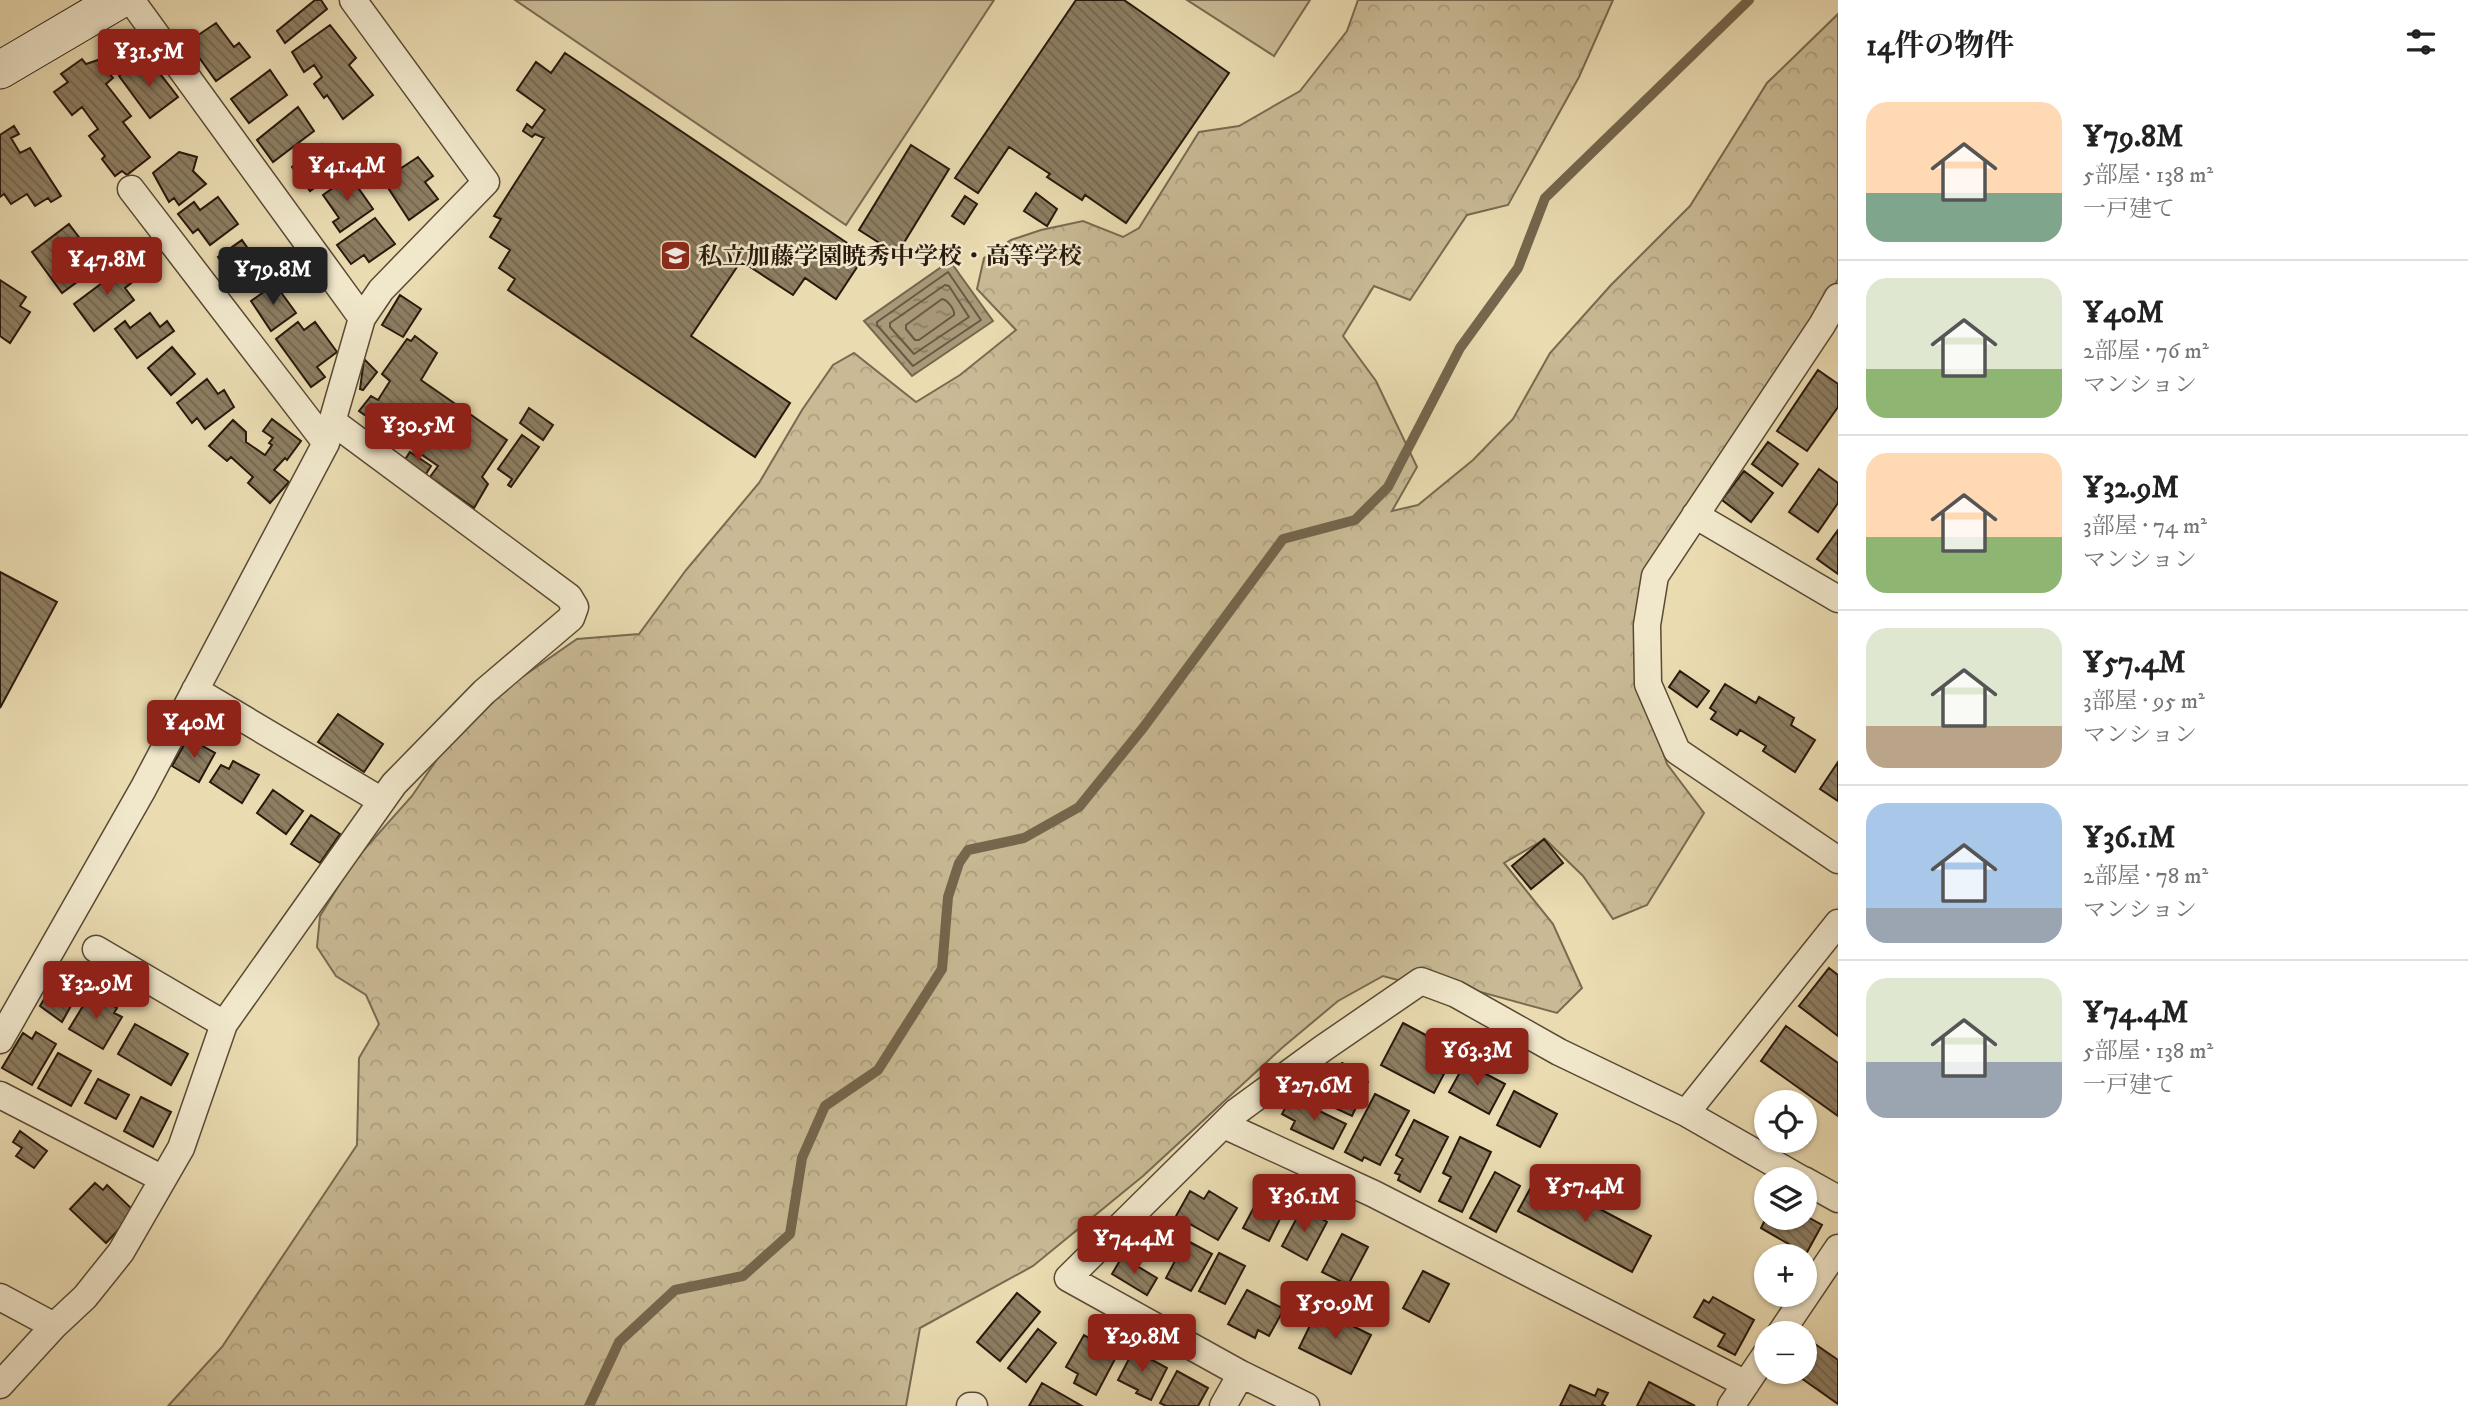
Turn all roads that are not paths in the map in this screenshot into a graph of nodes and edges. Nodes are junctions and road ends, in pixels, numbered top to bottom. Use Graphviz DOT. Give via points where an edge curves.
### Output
graph roads {
  1 [pos="119,0"];
  2 [pos="131,0"];
  3 [pos="353,0"];
  4 [pos="0,70"];
  5 [pos="131,189"];
  6 [pos="1838,297"];
  7 [pos="362,318"];
  8 [pos="1830,330"];
  9 [pos="329,433"];
  10 [pos="1695,515"];
  11 [pos="1838,599"];
  12 [pos="195,690"];
  13 [pos="382,801"];
  14 [pos="1838,860"];
  15 [pos="1838,923"];
  16 [pos="96,949"];
  17 [pos="224,1024"];
  18 [pos="0,1040"];
  19 [pos="0,1095"];
  20 [pos="1686,1112"];
  21 [pos="1224,1125"];
  22 [pos="1781,1167"];
  23 [pos="163,1179"];
  24 [pos="1817,1187"];
  25 [pos="1838,1199"];
  26 [pos="1838,1248"];
  27 [pos="0,1297"];
  28 [pos="1789,1321"];
  29 [pos="54,1326"];
  30 [pos="1754,1372"];
  31 [pos="1241,1374"];
  32 [pos="1746,1384"];
  33 [pos="0,1385"];
  34 [pos="1223,1406"];
  35 [pos="1306,1406"];
  36 [pos="1731,1406"];
  1 -- 4 [label="main road"];
  2 -- 7 [label="street"];
  3 -- 7 [label="street" via="486,182 381,290"];
  5 -- 9 [label="street"];
  6 -- 8 [label="street"];
  7 -- 9 [label="street"];
  8 -- 10 [label="street"];
  9 -- 12 [label="street"];
  9 -- 13 [label="street" via="569,597 575,607 571,618 484,692"];
  10 -- 11 [label="street"];
  10 -- 14 [label="street" via="1655,576 1647,625 1648,684 1677,751"];
  12 -- 13 [label="street"];
  12 -- 18 [label="street"];
  13 -- 17 [label="street"];
  15 -- 20 [label="street"];
  16 -- 17 [label="street"];
  17 -- 23 [label="street" via="181,1148"];
  19 -- 23 [label="street"];
  20 -- 21 [label="street" via="1559,1052 1456,994 1421,981 1322,1049"];
  20 -- 22 [label="street"];
  21 -- 31 [label="street" via="1068,1278"];
  21 -- 32 [label="street" via="1374,1194"];
  23 -- 29 [label="street" via="121,1252 85,1297"];
  24 -- 25 [label="street"];
  26 -- 28 [label="street"];
  27 -- 29 [label="street"];
  29 -- 33 [label="street"];
  30 -- 32 [label="street"];
  31 -- 34 [label="street"];
  31 -- 35 [label="street"];
  32 -- 36 [label="street"];
}
